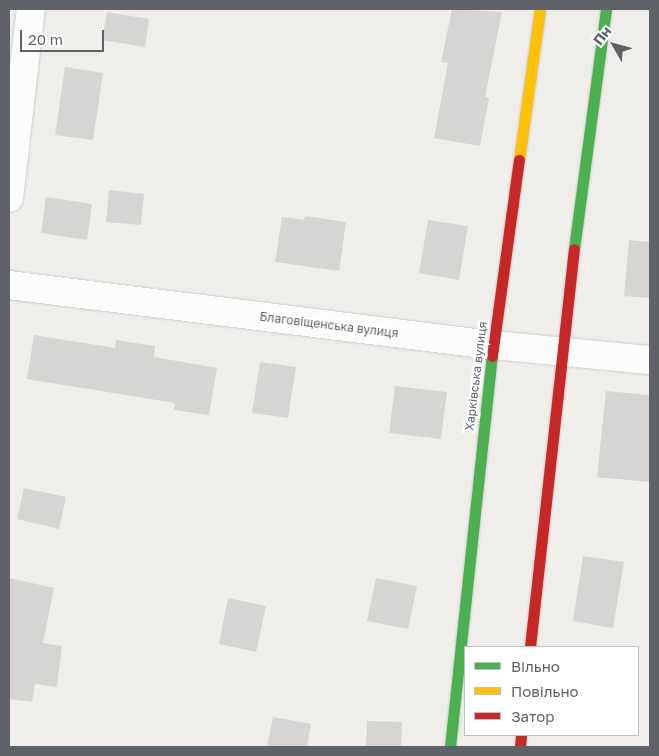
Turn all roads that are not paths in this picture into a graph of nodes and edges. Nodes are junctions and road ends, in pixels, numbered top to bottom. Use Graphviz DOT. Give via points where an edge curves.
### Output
graph roads {
  1 [pos="31,9"];
  2 [pos="540,9"];
  3 [pos="606,9"];
  4 [pos="9,198"];
  5 [pos="9,285"];
  6 [pos="493,345"];
  7 [pos="561,350"];
  8 [pos="650,360"];
  9 [pos="530,646"];
  10 [pos="450,747"];
  1 -- 4 [label="street"];
  2 -- 6 [label="street, Харківська вулиця"];
  3 -- 7 [label="street"];
  5 -- 6 [label="street, Благовіщенська вулиця"];
  6 -- 7 [label="street, Благовіщенська вулиця"];
  6 -- 10 [label="street, Харківська вулиця"];
  7 -- 8 [label="street, Благовіщенська вулиця"];
  7 -- 9 [label="street"];
}
